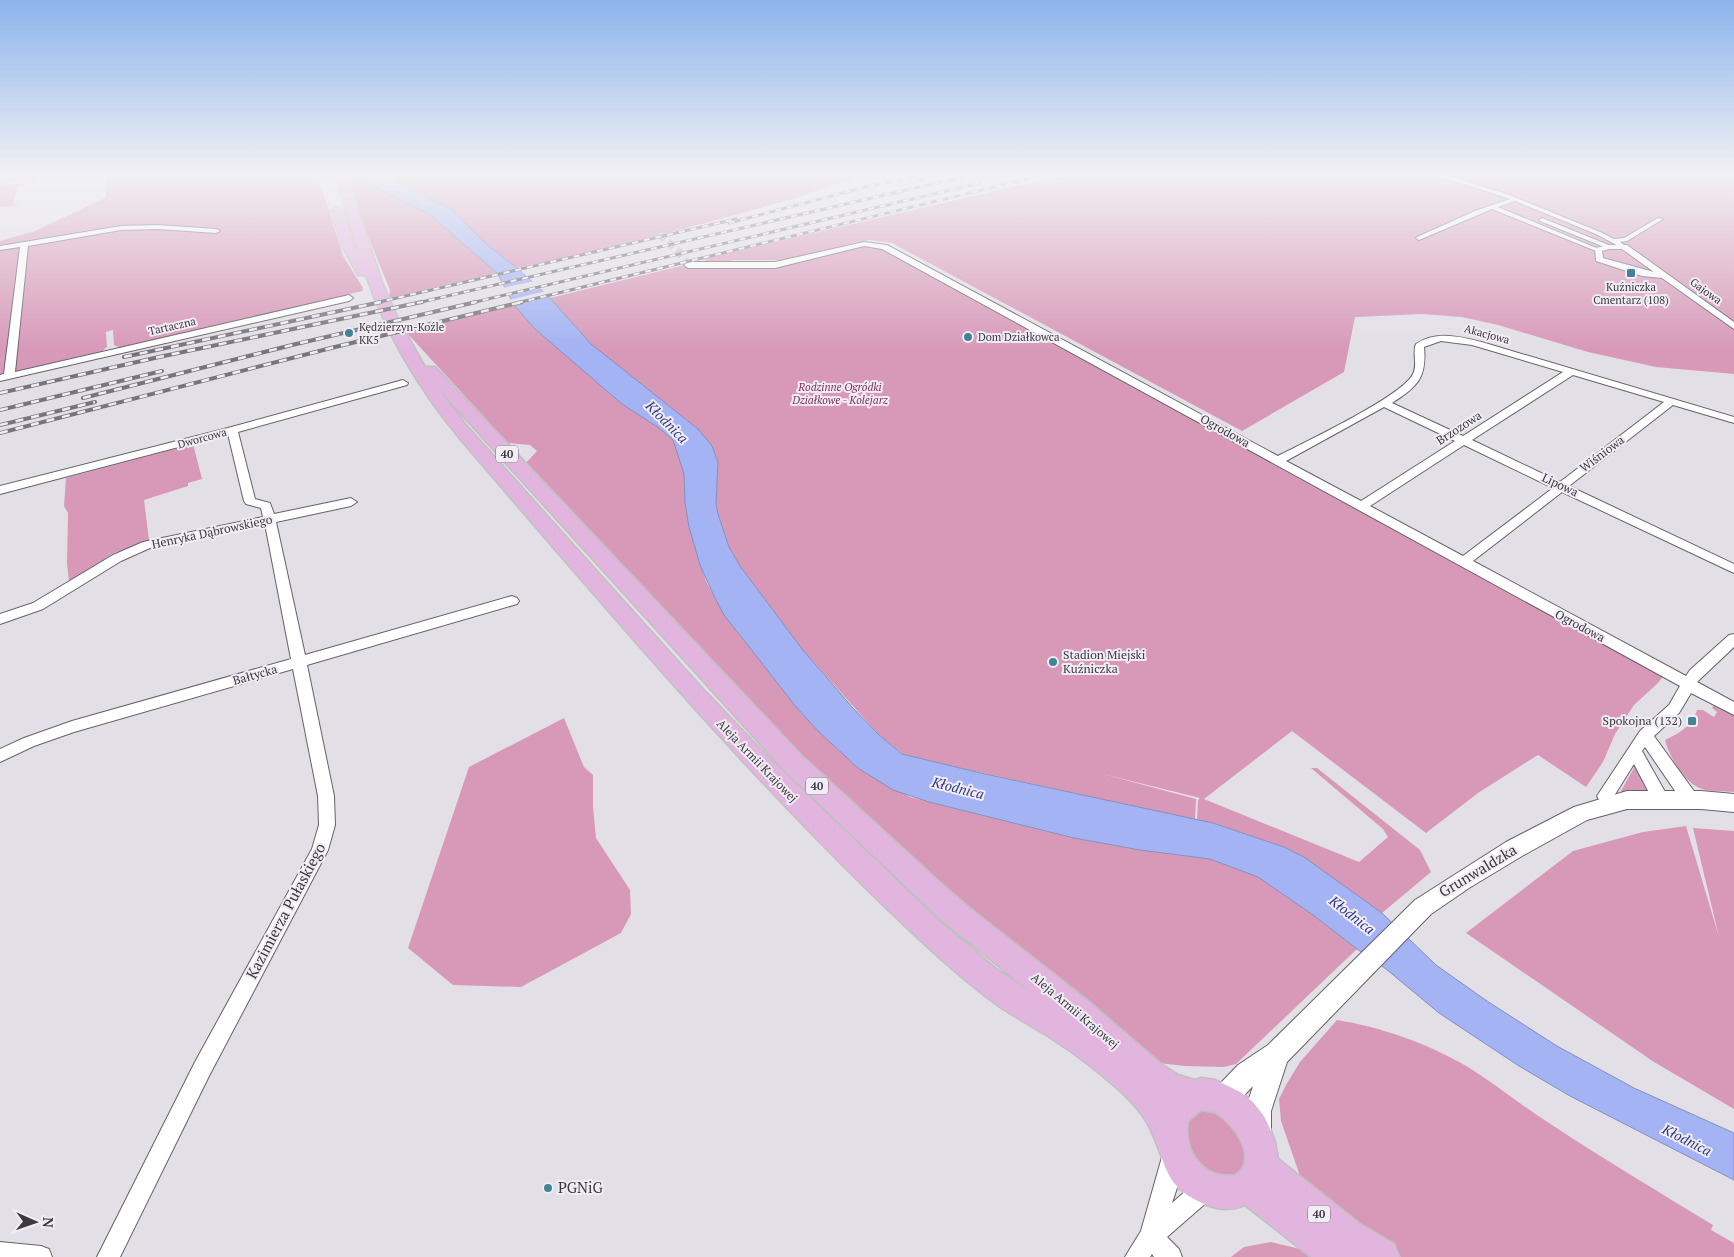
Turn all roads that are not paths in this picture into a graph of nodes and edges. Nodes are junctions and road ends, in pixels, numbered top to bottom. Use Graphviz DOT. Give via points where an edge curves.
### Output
graph roads {
  1 [pos="99,232"];
  2 [pos="345,232"];
  3 [pos="358,232"];
  4 [pos="1434,232"];
  5 [pos="1553,232"];
  6 [pos="1576,232"];
  7 [pos="1588,232"];
  8 [pos="1639,232"];
  9 [pos="1419,238"];
  10 [pos="24,244"];
  11 [pos="1612,244"];
  12 [pos="0,248"];
  13 [pos="1598,250"];
  14 [pos="692,266"];
  15 [pos="1665,276"];
  16 [pos="348,298"];
  17 [pos="382,299"];
  18 [pos="1734,326"];
  19 [pos="399,333"];
  20 [pos="1571,372"];
  21 [pos="5,377"];
  22 [pos="403,383"];
  23 [pos="1672,401"];
  24 [pos="1384,402"];
  25 [pos="1734,420"];
  26 [pos="232,430"];
  27 [pos="1467,440"];
  28 [pos="1279,460"];
  29 [pos="1561,485"];
  30 [pos="0,490"];
  31 [pos="351,502"];
  32 [pos="1361,506"];
  33 [pos="270,520"];
  34 [pos="1463,563"];
  35 [pos="1734,569"];
  36 [pos="512,601"];
  37 [pos="0,619"];
  38 [pos="1734,639"];
  39 [pos="298,662"];
  40 [pos="1689,685"];
  41 [pos="1734,709"];
  42 [pos="1645,735"];
  43 [pos="1634,750"];
  44 [pos="0,756"];
  45 [pos="1661,799"];
  46 [pos="1690,799"];
  47 [pos="1610,804"];
  48 [pos="1734,804"];
  49 [pos="1278,1054"];
  50 [pos="1209,1098"];
  51 [pos="1171,1141"];
  52 [pos="1256,1163"];
  53 [pos="1206,1188"];
  54 [pos="1150,1237"];
  55 [pos="0,1253"];
  56 [pos="41,1257"];
  57 [pos="108,1257"];
  58 [pos="1136,1257"];
  59 [pos="1171,1257"];
  60 [pos="1338,1257"];
  61 [pos="1381,1257"];
  1 -- 10 [label="street"];
  2 -- 17 [label="main road, Aleja Armii Krajowej / 40" via="351,251"];
  3 -- 17 [label="main road, Aleja Armii Krajowej / 40"];
  4 -- 9 [label="street"];
  5 -- 13 [label="street"];
  6 -- 11 [label="street"];
  7 -- 11 [label="street"];
  8 -- 11 [label="street"];
  10 -- 12 [label="street"];
  10 -- 21 [label="street"];
  11 -- 13 [label="street, Gajowa"];
  11 -- 15 [label="street, Gajowa" via="1624,247"];
  13 -- 15 [label="street, Gajowa" via="1599,259 1645,274"];
  14 -- 28 [label="street, Ogrodowa" via="775,265 864,244 880,245"];
  15 -- 18 [label="street, Gajowa"];
  16 -- 21 [label="street, Tartaczna"];
  17 -- 19 [label="main road, Aleja Armii Krajowej / 40"];
  19 -- 50 [label="main road, Aleja Armii Krajowej / 40" via="670,632 793,763 842,810 948,908 1077,1011 1150,1075 1170,1088"];
  19 -- 51 [label="main road, Aleja Armii Krajowej / 40" via="445,411 743,747 901,904 961,958 1004,993 1067,1031 1140,1089 1157,1109"];
  20 -- 23 [label="street, Akacjowa"];
  20 -- 24 [label="street, Akacjowa" via="1457,339 1425,341 1419,346 1418,374 1412,384"];
  20 -- 27 [label="street, Brzozowa"];
  22 -- 26 [label="street, Dworcowa"];
  23 -- 25 [label="street, Akacjowa"];
  23 -- 29 [label="street, Wiśniowa"];
  24 -- 27 [label="street, Lipowa"];
  24 -- 28 [label="street, Akacjowa"];
  26 -- 30 [label="street, Dworcowa"];
  26 -- 33 [label="street, Kazimierza Pułaskiego" via="250,501 266,506"];
  27 -- 29 [label="street, Lipowa"];
  27 -- 32 [label="street, Brzozowa"];
  28 -- 32 [label="street, Ogrodowa"];
  29 -- 34 [label="street, Wiśniowa"];
  29 -- 35 [label="street, Lipowa"];
  31 -- 33 [label="street, Henryka Dąbrowskiego"];
  32 -- 34 [label="street, Ogrodowa"];
  33 -- 37 [label="street, Henryka Dąbrowskiego" via="147,545 117,558 38,606"];
  33 -- 39 [label="street, Kazimierza Pułaskiego"];
  34 -- 40 [label="street, Ogrodowa"];
  36 -- 39 [label="street, Bałtycka"];
  38 -- 40 [label="street" via="1695,674"];
  39 -- 44 [label="street, Bałtycka" via="72,727"];
  39 -- 57 [label="street, Kazimierza Pułaskiego" via="326,796 325,837 202,1069"];
  40 -- 41 [label="street, Ogrodowa"];
  40 -- 42 [label="street" via="1674,709"];
  42 -- 43 [label="street"];
  42 -- 46 [label="street"];
  43 -- 45 [label="street"];
  43 -- 47 [label="street" via="1605,796"];
  45 -- 46 [label="street, Grunwaldzka"];
  45 -- 47 [label="street, Grunwaldzka"];
  46 -- 48 [label="street, Grunwaldzka"];
  47 -- 49 [label="street, Grunwaldzka" via="1545,832 1423,907"];
  49 -- 50 [label="street, Grunwaldzka"];
  49 -- 52 [label="street, Grunwaldzka" via="1258,1111"];
  50 -- 51 [label="main road" via="1182,1102 1172,1118"];
  50 -- 52 [label="main road, Aleja Armii Krajowej / 40" via="1237,1108 1249,1120"];
  51 -- 53 [label="main road, Aleja Armii Krajowej / 40" via="1181,1166"];
  51 -- 54 [label="street" via="1170,1172"];
  52 -- 53 [label="main road, Aleja Armii Krajowej / 40" via="1236,1192 1221,1193"];
  52 -- 60 [label="main road, Aleja Armii Krajowej / 40" via="1287,1215"];
  52 -- 61 [label="main road, Aleja Armii Krajowej / 40" via="1348,1236"];
  53 -- 54 [label="street"];
  54 -- 58 [label="street"];
  54 -- 59 [label="street"];
  55 -- 56 [label="street"];
}
